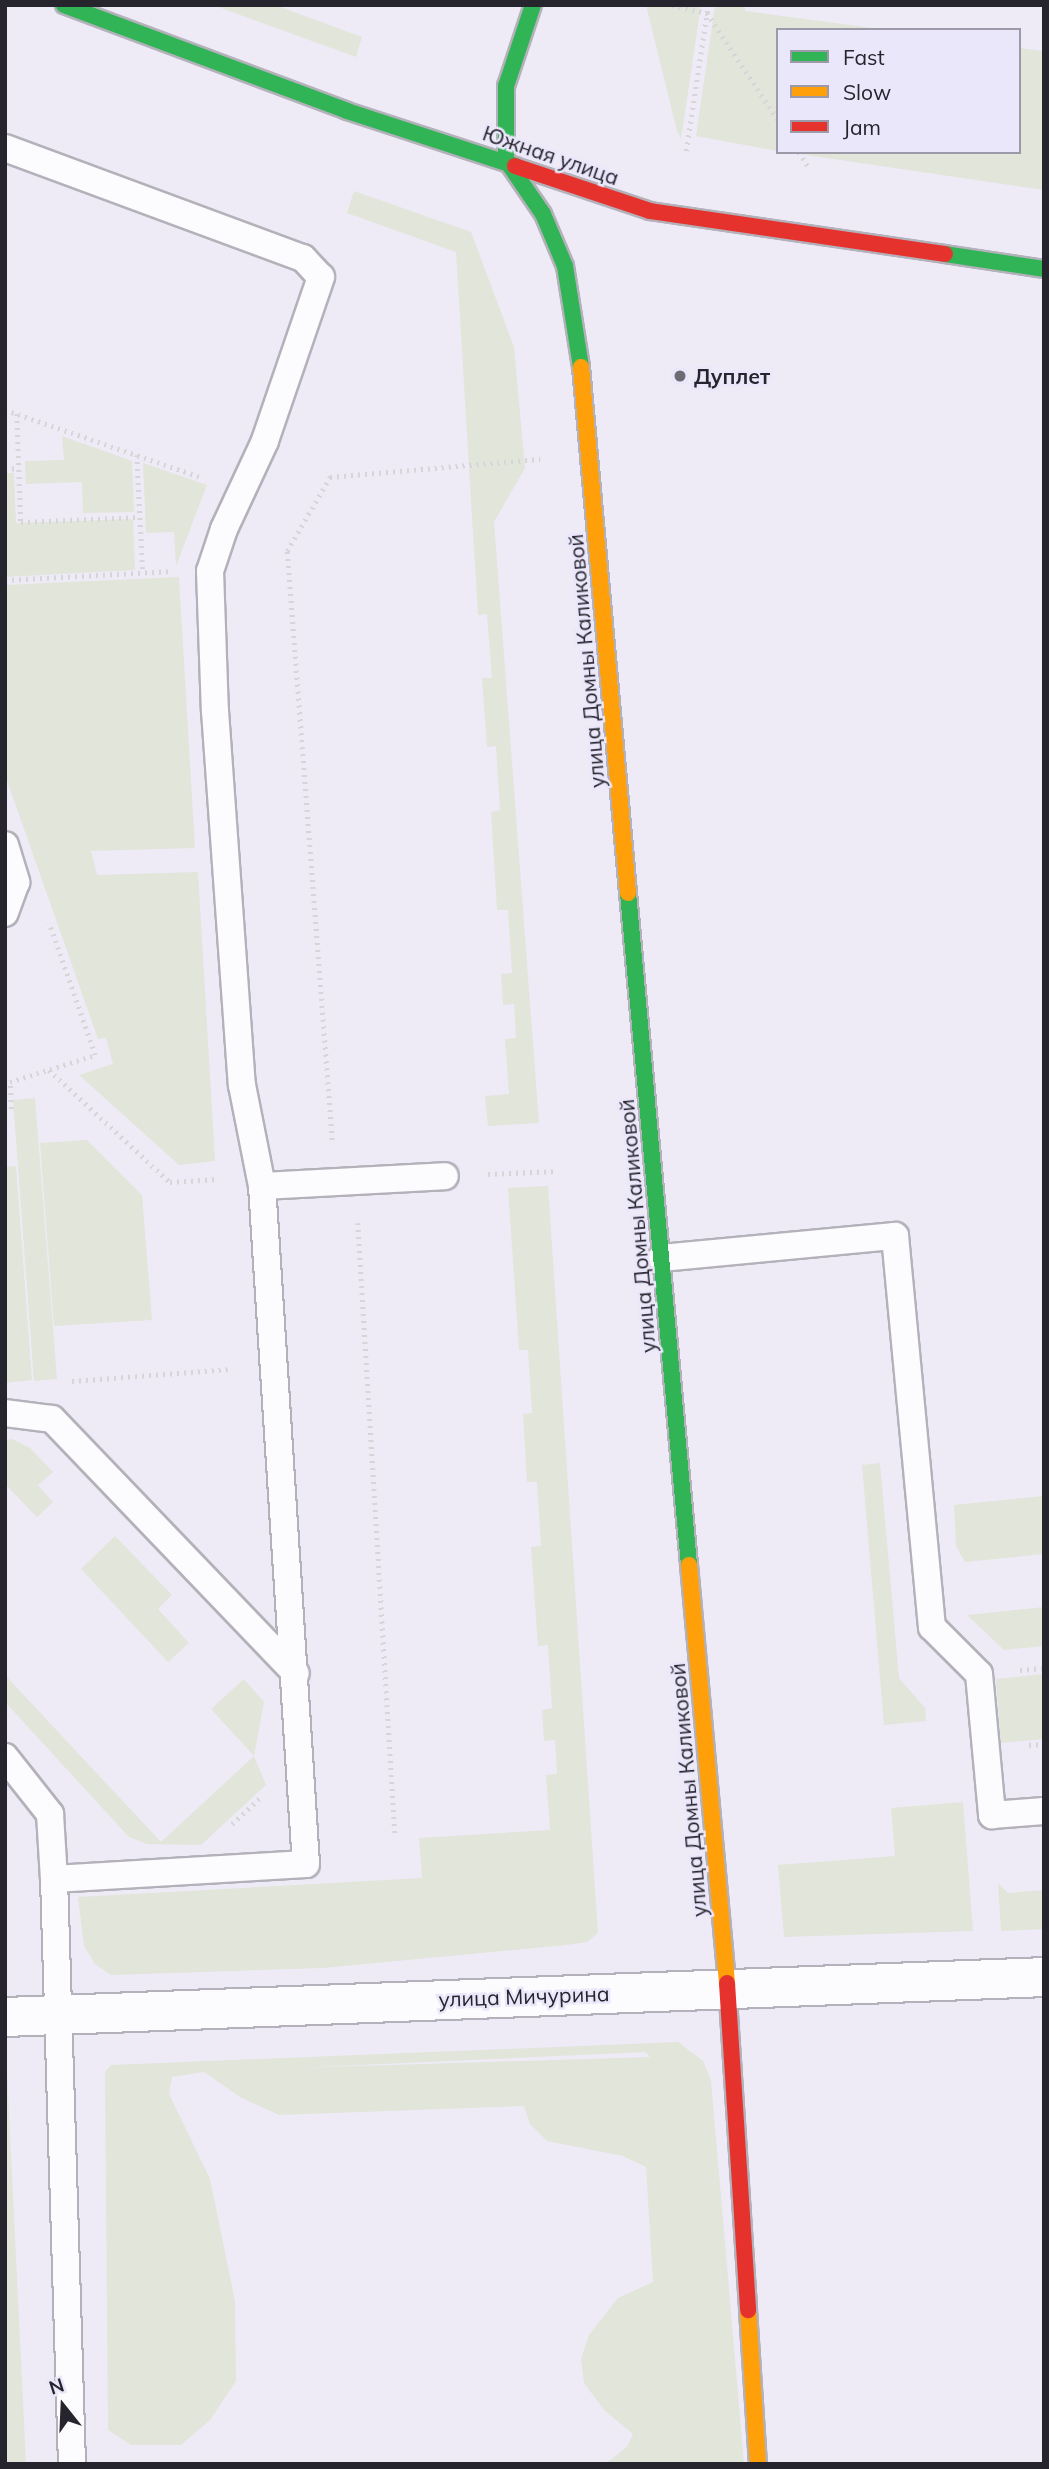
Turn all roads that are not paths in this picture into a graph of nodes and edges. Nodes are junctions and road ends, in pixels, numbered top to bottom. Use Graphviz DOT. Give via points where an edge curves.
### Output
graph roads {
  1 [pos="64,5"];
  2 [pos="533,5"];
  3 [pos="5,148"];
  4 [pos="506,160"];
  5 [pos="1044,269"];
  6 [pos="5,845"];
  7 [pos="5,913"];
  8 [pos="445,1176"];
  9 [pos="261,1181"];
  10 [pos="661,1258"];
  11 [pos="5,1413"];
  12 [pos="296,1673"];
  13 [pos="5,1757"];
  14 [pos="1044,1811"];
  15 [pos="54,1879"];
  16 [pos="1044,1977"];
  17 [pos="727,1988"];
  18 [pos="60,2015"];
  19 [pos="5,2017"];
  20 [pos="72,2464"];
  21 [pos="758,2464"];
  1 -- 4 [label="street, Южная улица" via="347,111"];
  2 -- 4 [label="street" via="506,86"];
  3 -- 9 [label="lane" via="303,258 321,277 265,442 210,571 215,711 242,1086"];
  4 -- 5 [label="street, Южная улица" via="650,211"];
  4 -- 10 [label="street, улица Домны Каликовой" via="543,214 565,266 579,348"];
  6 -- 7 [label="lane" via="16,882"];
  8 -- 9 [label="lane"];
  9 -- 12 [label="lane"];
  10 -- 14 [label="lane" via="895,1236 932,1627 979,1674 992,1815"];
  10 -- 17 [label="street, улица Домны Каликовой"];
  11 -- 12 [label="lane" via="52,1419"];
  12 -- 15 [label="lane" via="306,1864"];
  13 -- 15 [label="lane" via="50,1814"];
  15 -- 18 [label="lane"];
  16 -- 17 [label="street, улица Мичурина"];
  17 -- 18 [label="street, улица Мичурина"];
  17 -- 21 [label="street, улица Домны Каликовой"];
  18 -- 19 [label="street, улица Мичурина"];
  18 -- 20 [label="lane"];
}
